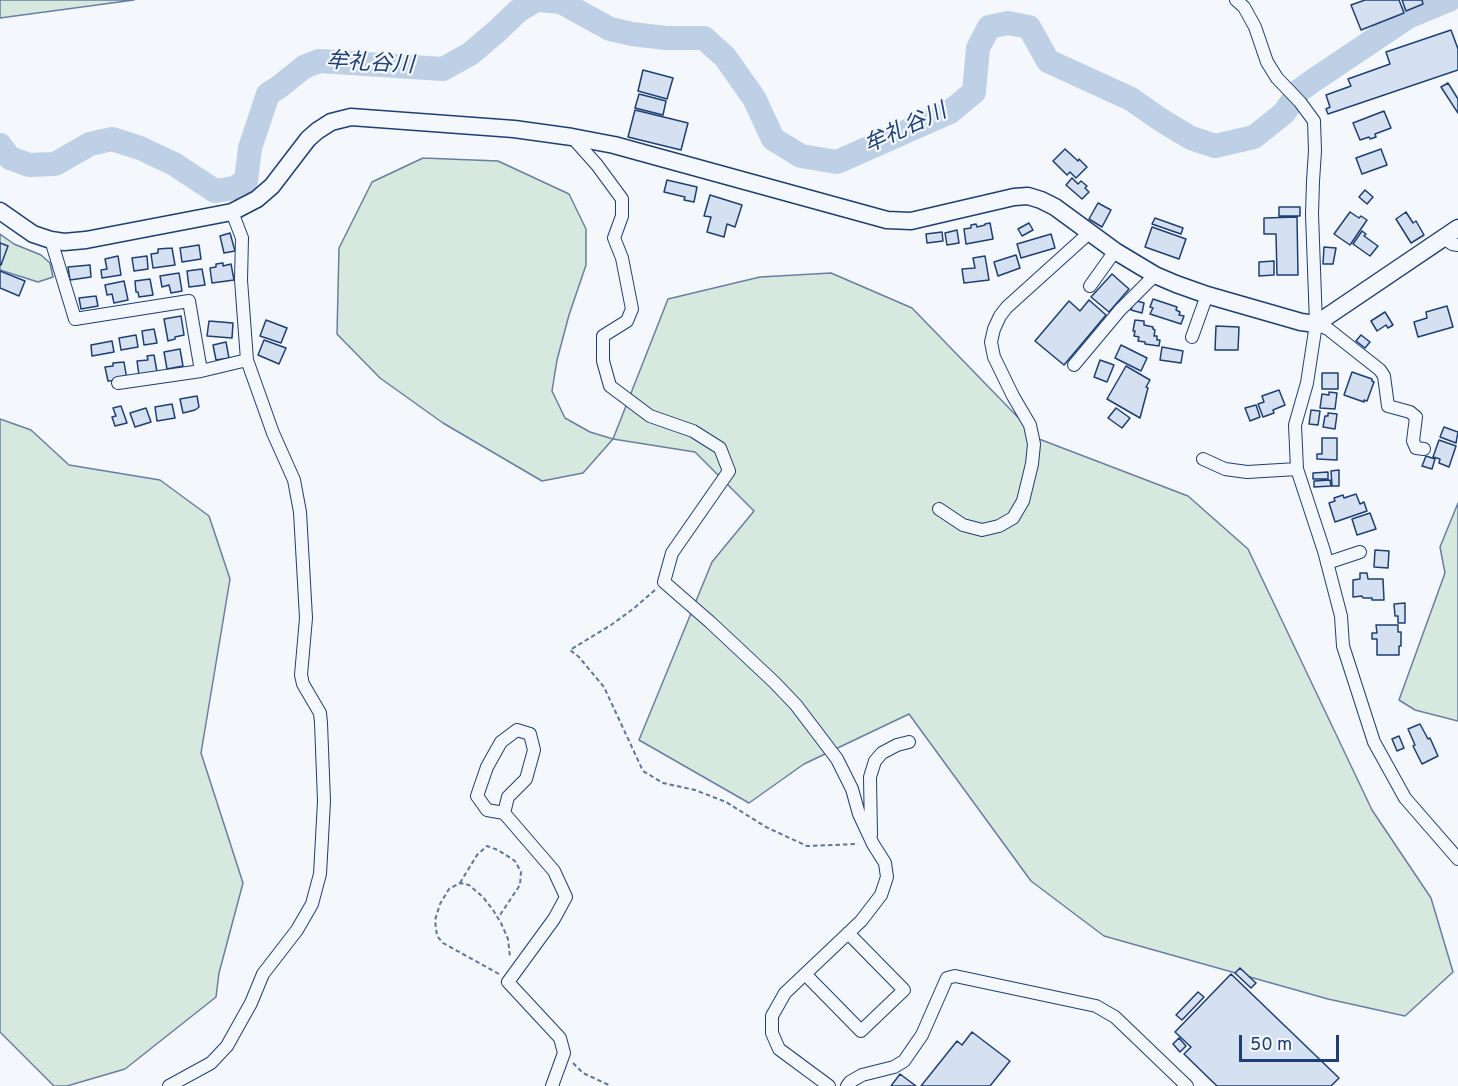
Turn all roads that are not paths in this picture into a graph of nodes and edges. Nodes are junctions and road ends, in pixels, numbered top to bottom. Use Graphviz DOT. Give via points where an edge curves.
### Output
graph roads {
  1 [pos="1236,0"];
  2 [pos="572,137"];
  3 [pos="0,211"];
  4 [pos="232,212"];
  5 [pos="1089,233"];
  6 [pos="1453,237"];
  7 [pos="51,240"];
  8 [pos="1115,251"];
  9 [pos="1155,275"];
  10 [pos="1090,286"];
  11 [pos="1207,295"];
  12 [pos="1316,324"];
  13 [pos="1192,337"];
  14 [pos="247,360"];
  15 [pos="1074,366"];
  16 [pos="201,371"];
  17 [pos="118,383"];
  18 [pos="1424,449"];
  19 [pos="1203,459"];
  20 [pos="1297,469"];
  21 [pos="939,509"];
  22 [pos="1360,552"];
  23 [pos="1327,563"];
  24 [pos="909,742"];
  25 [pos="504,813"];
  26 [pos="872,841"];
  27 [pos="1458,859"];
  28 [pos="848,933"];
  29 [pos="805,974"];
  30 [pos="169,1086"];
  31 [pos="552,1086"];
  32 [pos="829,1086"];
  33 [pos="847,1086"];
  34 [pos="1187,1086"];
  1 -- 12 [label="street" via="1255,27 1277,78 1314,122"];
  2 -- 4 [label="street" via="351,117 317,131 272,186"];
  2 -- 5 [label="street" via="887,220 911,221 1028,196 1055,207"];
  2 -- 26 [label="street" via="622,199 622,216 614,238 632,309 627,321 603,336 603,362 610,386 650,416 693,431 720,448 729,471 672,553 664,582 796,705 837,759"];
  3 -- 7 [label="street" via="33,234"];
  4 -- 7 [label="street" via="86,240"];
  4 -- 14 [label="street" via="242,238"];
  5 -- 8 [label="street"];
  5 -- 21 [label="street" via="1007,307 994,329 994,357 1030,425 1034,444 1023,501 1013,519 982,530 963,525"];
  6 -- 12 [label="street"];
  7 -- 16 [label="street" via="75,319 189,301"];
  8 -- 9 [label="street"];
  8 -- 10 [label="street"];
  9 -- 11 [label="street"];
  9 -- 15 [label="street"];
  11 -- 12 [label="street"];
  11 -- 13 [label="street"];
  12 -- 18 [label="street" via="1380,370 1388,406 1416,417 1413,441 1416,448"];
  12 -- 20 [label="street" via="1307,383 1295,425"];
  14 -- 16 [label="street"];
  14 -- 30 [label="street" via="294,480 300,512 306,618 301,675 320,713 323,742 320,874 312,904 263,974 227,1046 211,1063"];
  16 -- 17 [label="street"];
  19 -- 20 [label="street" via="1225,469 1247,472"];
  20 -- 23 [label="street"];
  22 -- 23 [label="street"];
  23 -- 27 [label="street" via="1341,616 1343,646 1374,742 1405,798"];
  24 -- 26 [label="street" via="882,753 875,761 870,777"];
  25 -- 25 [label="street" via="487,810 477,796 501,742 517,729 530,734 534,750 526,780 508,797"];
  25 -- 31 [label="street" via="554,871 566,897 511,977 560,1038 564,1053"];
  26 -- 28 [label="street" via="885,863 887,877 881,895"];
  28 -- 29 [label="street"];
  28 -- 29 [label="street" via="904,990 861,1031"];
  29 -- 32 [label="street" via="785,993 772,1016 772,1033 779,1049"];
  33 -- 34 [label="street" via="862,1075 904,1061 922,1035 947,978 955,976 1096,1006 1115,1017"];
}
